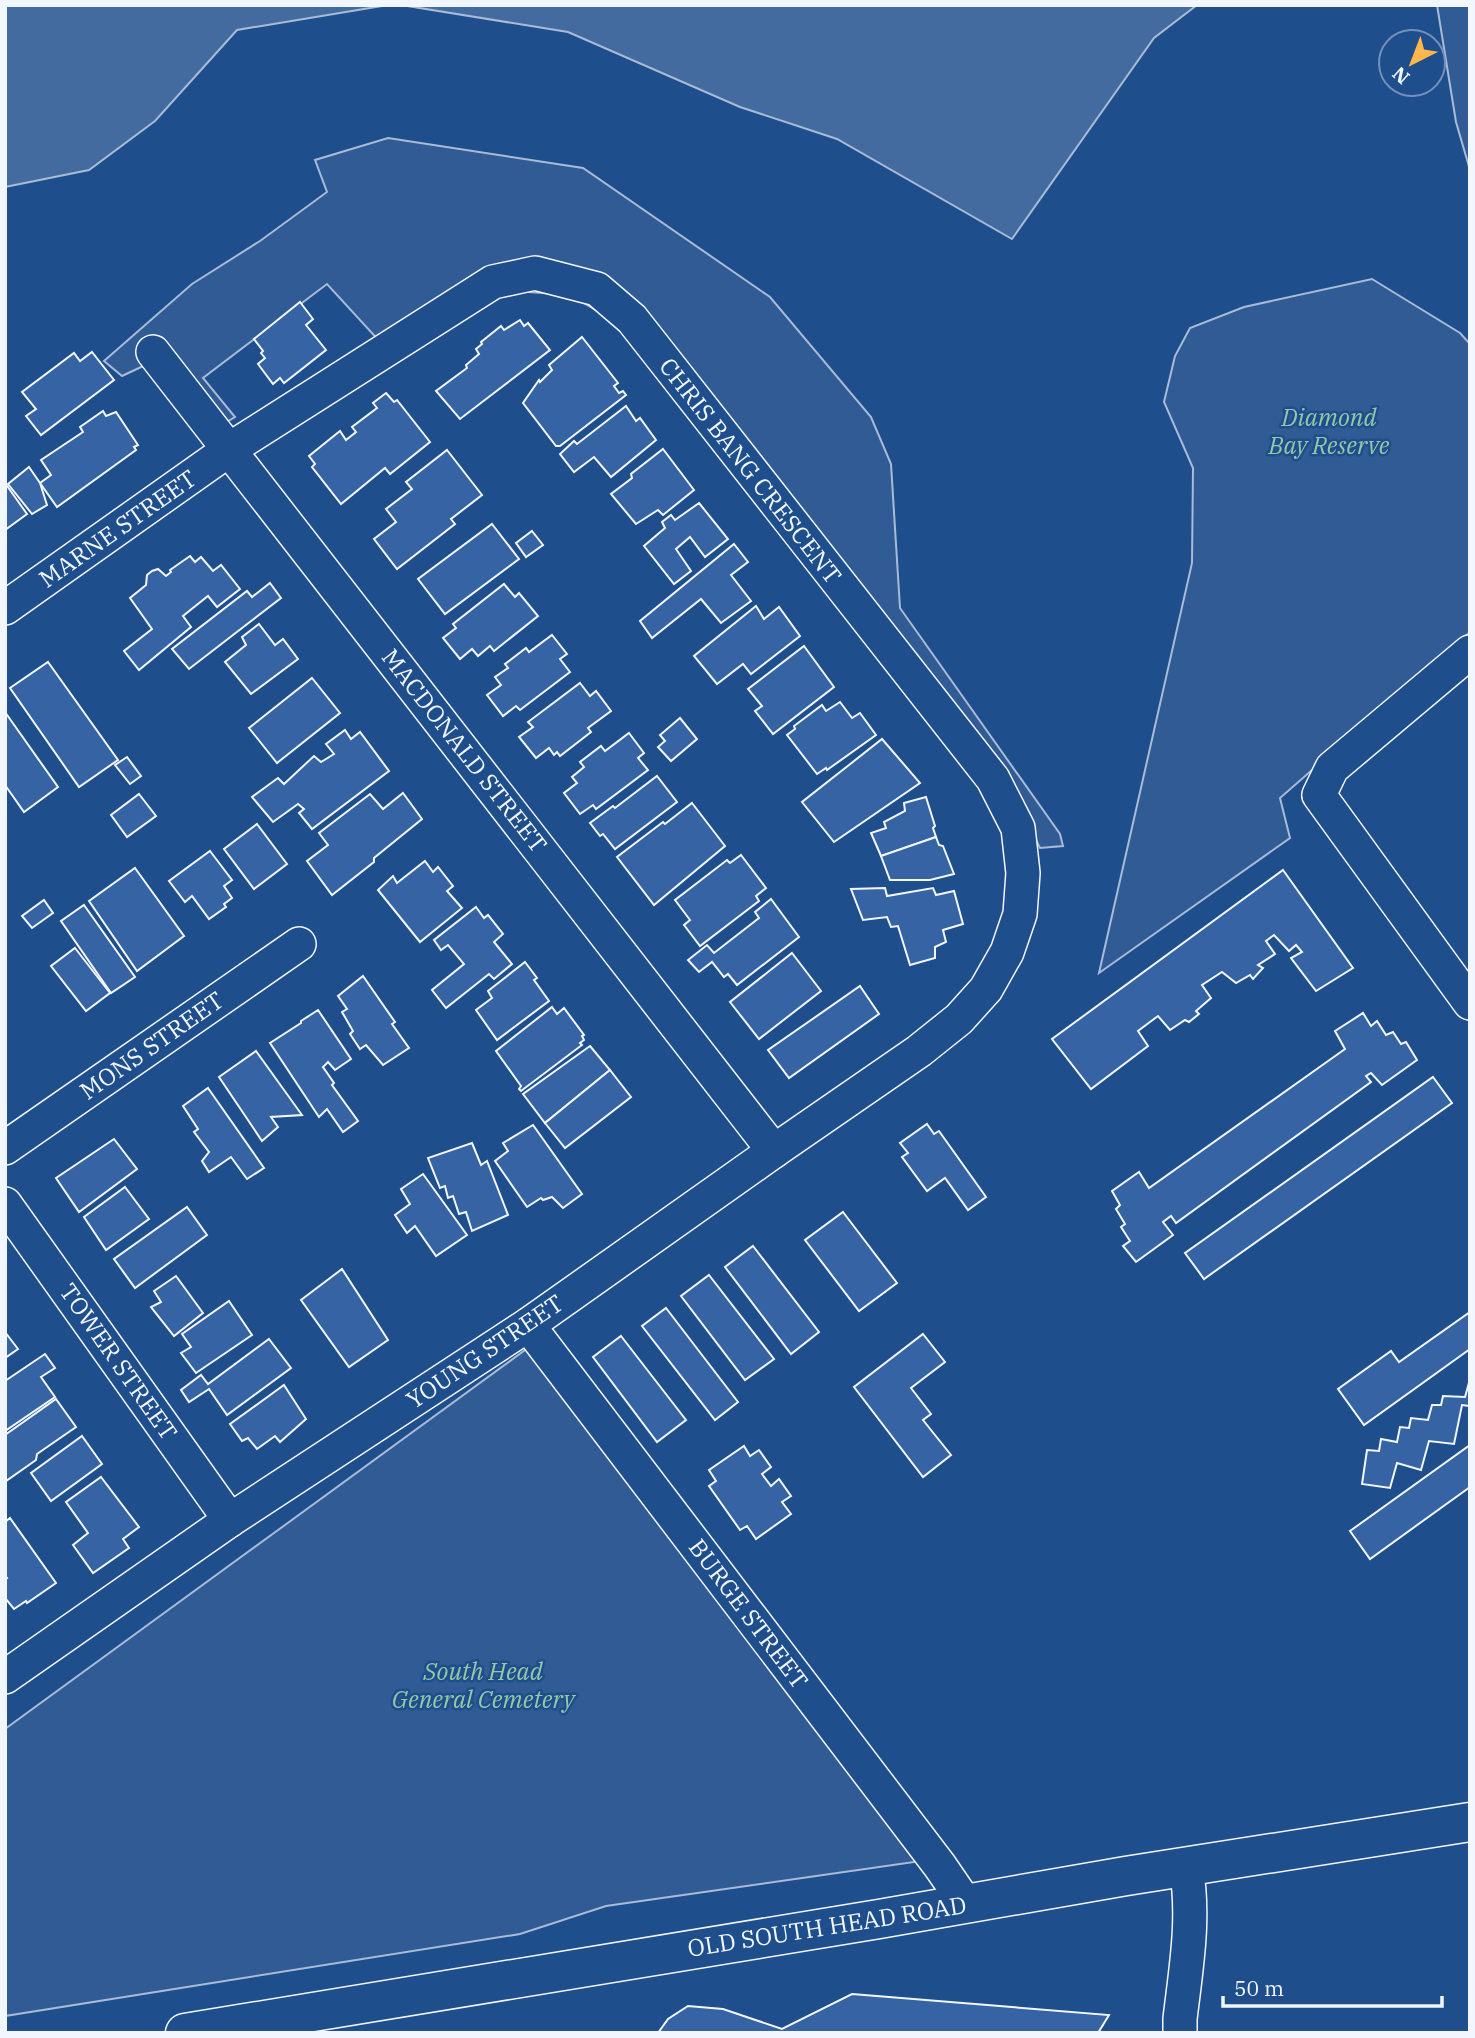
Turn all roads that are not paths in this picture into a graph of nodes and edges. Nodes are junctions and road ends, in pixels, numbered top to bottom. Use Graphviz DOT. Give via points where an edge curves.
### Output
graph roads {
  1 [pos="153,352"];
  2 [pos="230,449"];
  3 [pos="5,608"];
  4 [pos="1470,652"];
  5 [pos="299,944"];
  6 [pos="1470,1003"];
  7 [pos="959,1019"];
  8 [pos="5,1148"];
  9 [pos="774,1151"];
  10 [pos="5,1204"];
  11 [pos="528,1325"];
  12 [pos="230,1520"];
  13 [pos="5,1677"];
  14 [pos="1470,1822"];
  15 [pos="1186,1867"];
  16 [pos="966,1904"];
  17 [pos="185,2033"];
  18 [pos="1180,2033"];
  1 -- 2 [label="street, MACDONALD STREET"];
  2 -- 3 [label="street, MARNE STREET"];
  2 -- 7 [label="street, CHRIS BANG CRESCENT" via="493,282 535,273 597,289 632,319 993,779 1017,828 1023,873 1020,914 1007,952 986,989"];
  2 -- 9 [label="street, MACDONALD STREET"];
  4 -- 6 [label="street" via="1332,768 1319,795"];
  5 -- 8 [label="street, MONS STREET"];
  7 -- 9 [label="street, YOUNG STREET"];
  9 -- 11 [label="street, YOUNG STREET"];
  10 -- 12 [label="street, TOWER STREET"];
  11 -- 12 [label="street, YOUNG STREET"];
  11 -- 16 [label="street, BURGE STREET"];
  12 -- 13 [label="street, YOUNG STREET"];
  14 -- 15 [label="main road, OLD SOUTH HEAD ROAD"];
  15 -- 16 [label="main road, OLD SOUTH HEAD ROAD"];
  15 -- 18 [label="street" via="1191,1921"];
  16 -- 17 [label="main road, OLD SOUTH HEAD ROAD"];
}
